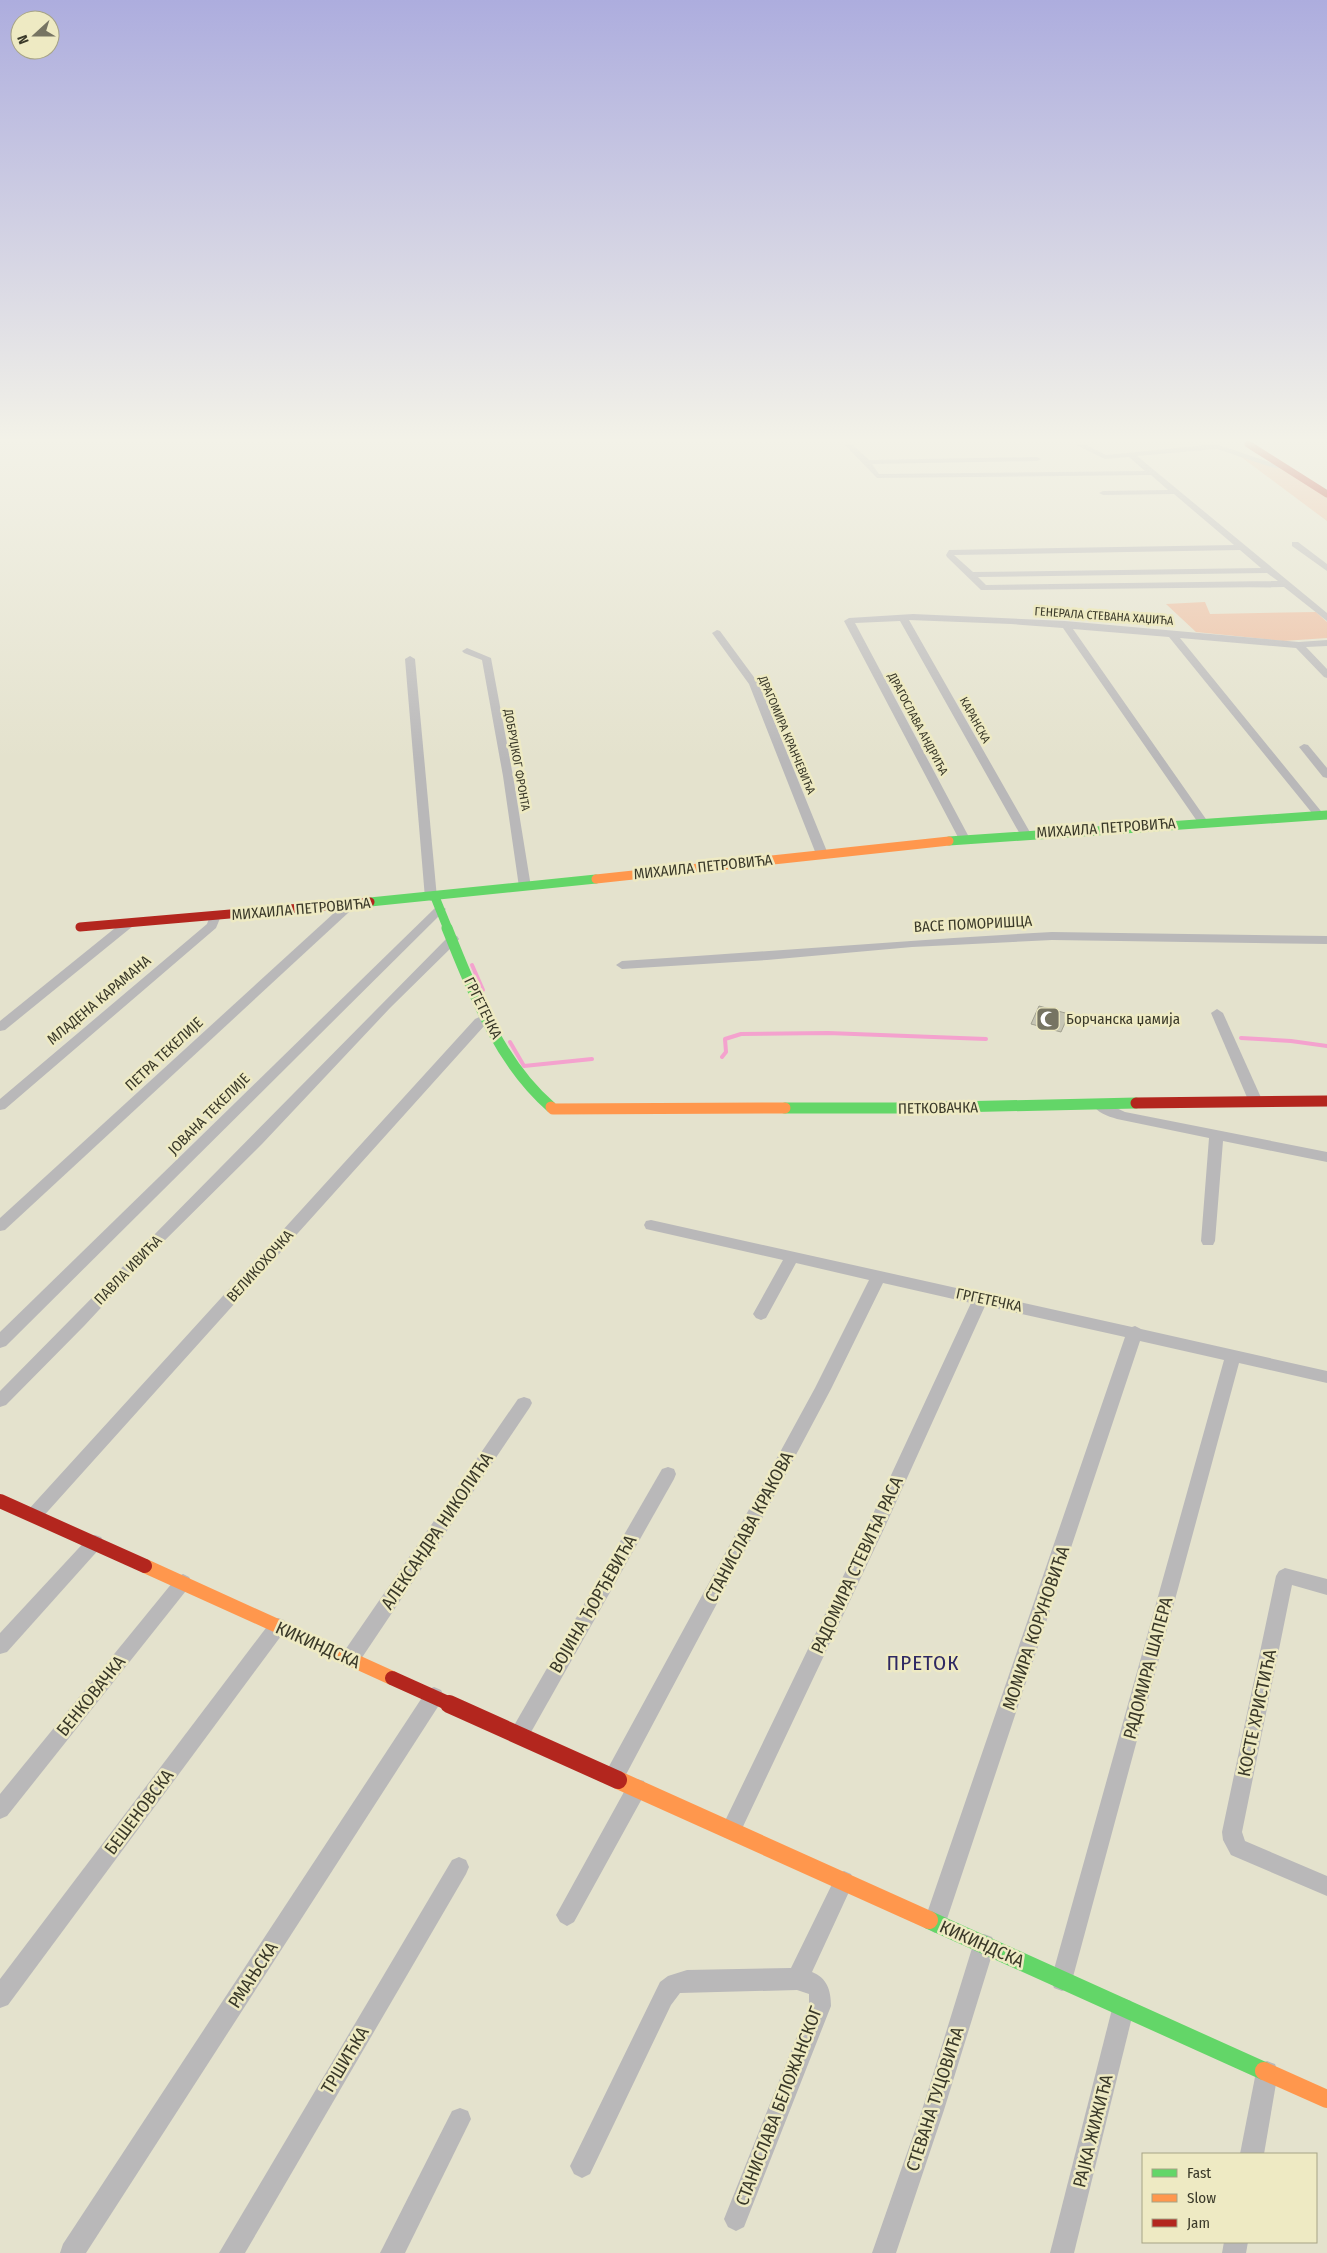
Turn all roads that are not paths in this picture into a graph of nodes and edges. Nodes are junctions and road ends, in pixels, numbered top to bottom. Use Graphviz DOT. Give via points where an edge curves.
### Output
graph roads {
  1 [pos="1118,549"];
  2 [pos="1246,549"];
  3 [pos="1302,549"];
  4 [pos="1327,568"];
  5 [pos="1270,570"];
  6 [pos="970,575"];
  7 [pos="1286,584"];
  8 [pos="903,618"];
  9 [pos="1327,618"];
  10 [pos="850,621"];
  11 [pos="1065,624"];
  12 [pos="717,632"];
  13 [pos="1171,634"];
  14 [pos="1327,643"];
  15 [pos="1299,645"];
  16 [pos="467,651"];
  17 [pos="410,659"];
  18 [pos="1327,675"];
  19 [pos="1304,747"];
  20 [pos="1327,775"];
  21 [pos="1323,815"];
  22 [pos="1203,822"];
  23 [pos="1025,834"];
  24 [pos="964,838"];
  25 [pos="822,854"];
  26 [pos="525,887"];
  27 [pos="435,901"];
  28 [pos="349,904"];
  29 [pos="215,916"];
  30 [pos="129,923"];
  31 [pos="80,927"];
  32 [pos="453,939"];
  33 [pos="1327,940"];
  34 [pos="622,965"];
  35 [pos="1217,1013"];
  36 [pos="486,1018"];
  37 [pos="0,1027"];
  38 [pos="1327,1101"];
  39 [pos="1256,1102"];
  40 [pos="1099,1104"];
  41 [pos="0,1106"];
  42 [pos="548,1108"];
  43 [pos="1216,1135"];
  44 [pos="1327,1157"];
  45 [pos="652,1225"];
  46 [pos="0,1226"];
  47 [pos="1208,1241"];
  48 [pos="792,1257"];
  49 [pos="879,1275"];
  50 [pos="981,1298"];
  51 [pos="761,1314"];
  52 [pos="1135,1332"];
  53 [pos="0,1342"];
  54 [pos="1233,1356"];
  55 [pos="1327,1377"];
  56 [pos="0,1401"];
  57 [pos="524,1403"];
  58 [pos="668,1474"];
  59 [pos="1,1504"];
  60 [pos="34,1515"];
  61 [pos="95,1542"];
  62 [pos="183,1582"];
  63 [pos="1327,1587"];
  64 [pos="278,1626"];
  65 [pos="0,1646"];
  66 [pos="350,1659"];
  67 [pos="434,1696"];
  68 [pos="519,1735"];
  69 [pos="614,1778"];
  70 [pos="637,1788"];
  71 [pos="0,1809"];
  72 [pos="732,1830"];
  73 [pos="459,1867"];
  74 [pos="844,1881"];
  75 [pos="1327,1886"];
  76 [pos="567,1915"];
  77 [pos="935,1922"];
  78 [pos="984,1945"];
  79 [pos="797,1979"];
  80 [pos="1062,1980"];
  81 [pos="0,1997"];
  82 [pos="1123,2009"];
  83 [pos="1267,2072"];
  84 [pos="1327,2099"];
  85 [pos="460,2119"];
  86 [pos="1252,2153"];
  87 [pos="582,2166"];
  88 [pos="736,2219"];
  89 [pos="72,2253"];
  90 [pos="231,2253"];
  91 [pos="392,2253"];
  92 [pos="884,2253"];
  93 [pos="1062,2253"];
  1 -- 6 [label="street" via="952,552 950,555"];
  2 -- 5 [label="street"];
  3 -- 4 [label="street"];
  5 -- 6 [label="street"];
  5 -- 7 [label="street"];
  6 -- 7 [label="street" via="984,588"];
  7 -- 9 [label="street"];
  8 -- 10 [label="street, ГЕНЕРАЛА СТЕВАНА ХАЏИЋА"];
  8 -- 11 [label="street, ГЕНЕРАЛА СТЕВАНА ХАЏИЋА"];
  8 -- 23 [label="street, КАРАНСКА"];
  10 -- 24 [label="street, ДРАГОСЛАВА АНДРИЋА"];
  11 -- 13 [label="street, ГЕНЕРАЛА СТЕВАНА ХАЏИЋА"];
  11 -- 22 [label="street"];
  12 -- 25 [label="street, ДРАГОМИРА КРАНЧЕВИЋА" via="754,684"];
  13 -- 15 [label="street, ГЕНЕРАЛА СТЕВАНА ХАЏИЋА"];
  13 -- 21 [label="street"];
  14 -- 15 [label="street, ГЕНЕРАЛА СТЕВАНА ХАЏИЋА"];
  15 -- 18 [label="street"];
  16 -- 26 [label="street, ДОБРУЏКОГ ФРОНТА" via="486,658"];
  17 -- 27 [label="street"];
  19 -- 20 [label="street"];
  21 -- 22 [label="street, МИХАИЛА ПЕТРОВИЋА"];
  22 -- 23 [label="street, МИХАИЛА ПЕТРОВИЋА"];
  23 -- 24 [label="street, МИХАИЛА ПЕТРОВИЋА"];
  24 -- 25 [label="street, МИХАИЛА ПЕТРОВИЋА"];
  25 -- 26 [label="street, МИХАИЛА ПЕТРОВИЋА"];
  26 -- 27 [label="street, МИХАИЛА ПЕТРОВИЋА"];
  27 -- 28 [label="street, МИХАИЛА ПЕТРОВИЋА"];
  27 -- 32 [label="street, ГРГЕТЕЧКА"];
  27 -- 53 [label="street, ЈОВАНА ТЕКЕЛИЈЕ"];
  28 -- 29 [label="street, МИХАИЛА ПЕТРОВИЋА"];
  28 -- 46 [label="street, ПЕТРА ТЕКЕЛИЈЕ"];
  29 -- 30 [label="street, МИХАИЛА ПЕТРОВИЋА"];
  29 -- 41 [label="street, МЛАДЕНА КАРАМАНА" via="212,925"];
  30 -- 31 [label="street, МИХАИЛА ПЕТРОВИЋА"];
  30 -- 37 [label="street"];
  32 -- 36 [label="street, ГРГЕТЕЧКА"];
  32 -- 56 [label="street, ПАВЛА ИВИЋА"];
  33 -- 34 [label="street, ВАСЕ ПОМОРИШЦА" via="1052,936"];
  35 -- 39 [label="street"];
  36 -- 42 [label="street, ГРГЕТЕЧКА" via="529,1089"];
  36 -- 60 [label="street, ВЕЛИКОХОЧКА"];
  38 -- 39 [label="street, ПЕТКОВАЧКА"];
  39 -- 40 [label="street, ПЕТКОВАЧКА"];
  40 -- 42 [label="street, ПЕТКОВАЧКА" via="813,1109"];
  40 -- 43 [label="street" via="1122,1116"];
  43 -- 44 [label="street"];
  43 -- 47 [label="street"];
  45 -- 48 [label="street, ГРГЕТЕЧКА"];
  48 -- 49 [label="street, ГРГЕТЕЧКА"];
  48 -- 51 [label="street"];
  49 -- 50 [label="street, ГРГЕТЕЧКА"];
  49 -- 69 [label="street, СТАНИСЛАВА КРАКОВА" via="823,1389"];
  50 -- 52 [label="street, ГРГЕТЕЧКА"];
  50 -- 72 [label="street, РАДОМИРА СТЕВИЋА РАСА"];
  52 -- 54 [label="street, ГРГЕТЕЧКА"];
  52 -- 77 [label="street, МОМИРА КОРУНОВИЋА"];
  54 -- 55 [label="street, ГРГЕТЕЧКА"];
  54 -- 80 [label="street, РАДОМИРА ШАПЕРА"];
  57 -- 66 [label="street, АЛЕКСАНДРА НИКОЛИЋА"];
  58 -- 68 [label="street, ВОЈИНА ЂОРЂЕВИЋА"];
  59 -- 60 [label="street, КИКИНДСКА"];
  60 -- 61 [label="street, КИКИНДСКА"];
  61 -- 62 [label="street, КИКИНДСКА"];
  61 -- 65 [label="street"];
  62 -- 64 [label="street, КИКИНДСКА"];
  62 -- 71 [label="street, БЕНКОВАЧКА"];
  63 -- 75 [label="street, КОСТЕ ХРИСТИЋА" via="1285,1576 1232,1832 1238,1848"];
  64 -- 66 [label="street, КИКИНДСКА"];
  64 -- 81 [label="street, БЕШЕНОВСКА"];
  66 -- 67 [label="street, КИКИНДСКА"];
  67 -- 68 [label="street, КИКИНДСКА"];
  67 -- 89 [label="street, РМАЊСКА"];
  68 -- 69 [label="street, КИКИНДСКА"];
  69 -- 70 [label="street, КИКИНДСКА"];
  70 -- 72 [label="street, КИКИНДСКА"];
  70 -- 76 [label="street"];
  72 -- 74 [label="street, КИКИНДСКА"];
  73 -- 90 [label="street, ТРШИЋКА"];
  74 -- 77 [label="street, КИКИНДСКА"];
  74 -- 79 [label="street"];
  77 -- 78 [label="street, КИКИНДСКА"];
  78 -- 80 [label="street, КИКИНДСКА"];
  78 -- 92 [label="street, СТЕВАНА ТУЦОВИЋА"];
  79 -- 87 [label="street, СТАНИСЛАВА БЕЛОЖАНСКОГ" via="687,1981 670,1986"];
  79 -- 88 [label="street, СТАНИСЛАВА БЕЛОЖАНСКОГ" via="816,1986 820,2006"];
  80 -- 82 [label="street, КИКИНДСКА"];
  82 -- 83 [label="street, КИКИНДСКА"];
  82 -- 93 [label="street, РАЈКА ЖИЖИЋА"];
  83 -- 84 [label="street, КИКИНДСКА"];
  83 -- 86 [label="street"];
  85 -- 91 [label="street"];
}
